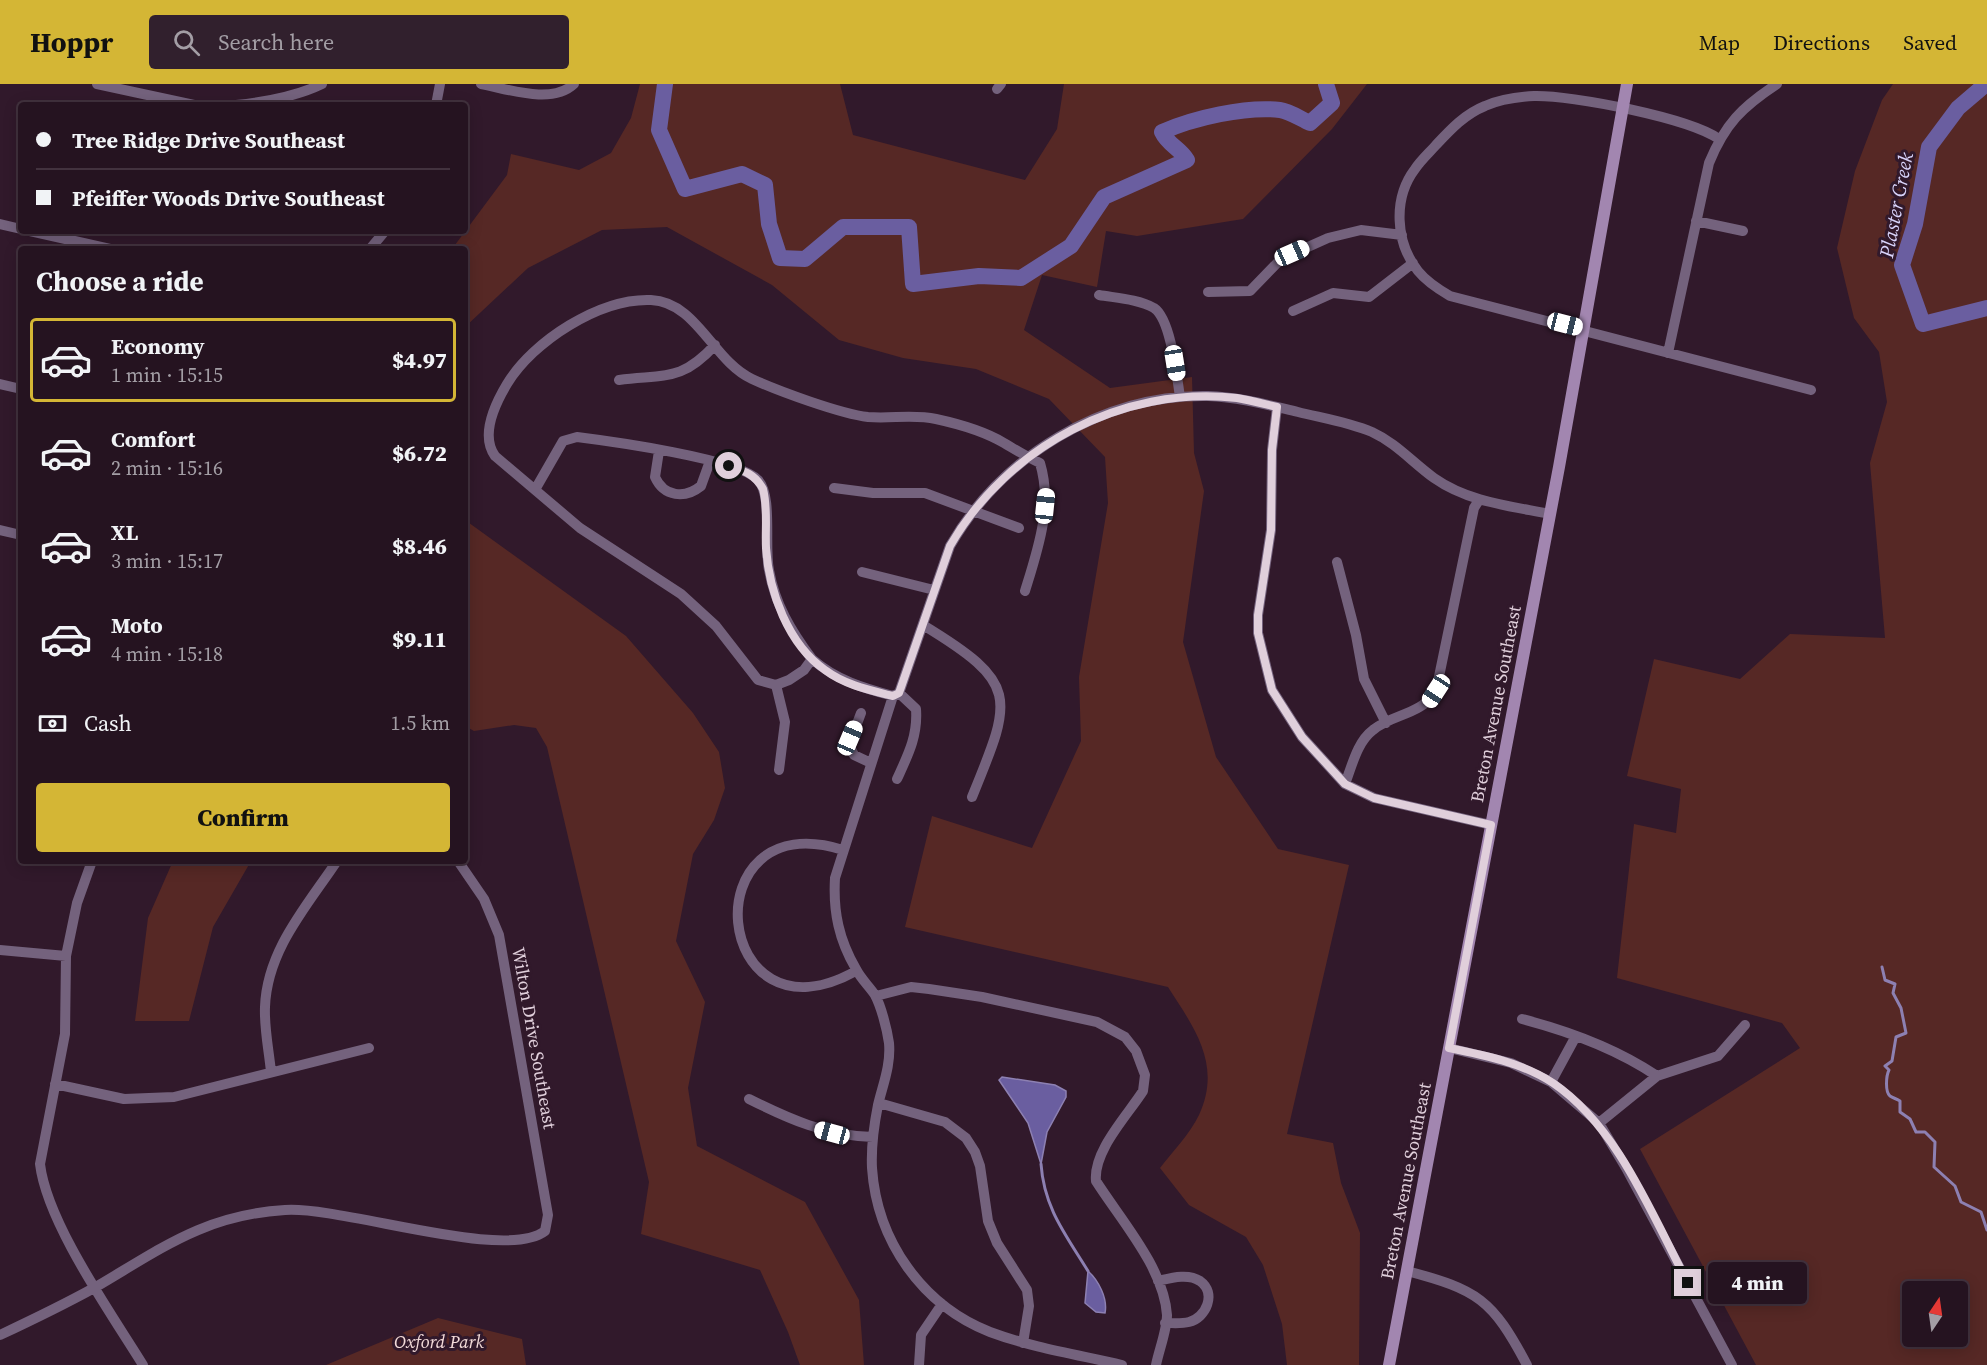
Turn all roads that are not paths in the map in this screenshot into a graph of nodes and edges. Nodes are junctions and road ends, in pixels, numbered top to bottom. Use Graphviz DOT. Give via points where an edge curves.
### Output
graph roads {
  1 [pos="97,84"];
  2 [pos="322,84"];
  3 [pos="440,84"];
  4 [pos="481,84"];
  5 [pos="574,84"];
  6 [pos="1627,84"];
  7 [pos="1777,84"];
  8 [pos="180,102"];
  9 [pos="259,102"];
  10 [pos="437,102"];
  11 [pos="1623,110"];
  12 [pos="1719,138"];
  13 [pos="1696,221"];
  14 [pos="0,224"];
  15 [pos="18,228"];
  16 [pos="1743,231"];
  17 [pos="43,234"];
  18 [pos="382,234"];
  19 [pos="1402,235"];
  20 [pos="97,246"];
  21 [pos="372,246"];
  22 [pos="1413,263"];
  23 [pos="1208,292"];
  24 [pos="1099,296"];
  25 [pos="1293,311"];
  26 [pos="1584,329"];
  27 [pos="715,345"];
  28 [pos="1668,353"];
  29 [pos="619,380"];
  30 [pos="0,384"];
  31 [pos="18,387"];
  32 [pos="1811,390"];
  33 [pos="1180,397"];
  34 [pos="1277,407"];
  35 [pos="659,451"];
  36 [pos="1028,458"];
  37 [pos="710,461"];
  38 [pos="834,488"];
  39 [pos="536,489"];
  40 [pos="1479,500"];
  41 [pos="973,512"];
  42 [pos="1550,514"];
  43 [pos="1019,528"];
  44 [pos="0,530"];
  45 [pos="18,534"];
  46 [pos="1337,562"];
  47 [pos="862,572"];
  48 [pos="934,590"];
  49 [pos="1025,591"];
  50 [pos="923,625"];
  51 [pos="812,659"];
  52 [pos="776,685"];
  53 [pos="896,694"];
  54 [pos="861,713"];
  55 [pos="1386,723"];
  56 [pos="871,763"];
  57 [pos="780,770"];
  58 [pos="897,779"];
  59 [pos="1345,784"];
  60 [pos="972,797"];
  61 [pos="1491,825"];
  62 [pos="843,850"];
  63 [pos="91,864"];
  64 [pos="335,864"];
  65 [pos="460,864"];
  66 [pos="0,950"];
  67 [pos="66,957"];
  68 [pos="856,971"];
  69 [pos="876,996"];
  70 [pos="1522,1019"];
  71 [pos="1745,1025"];
  72 [pos="1576,1036"];
  73 [pos="369,1048"];
  74 [pos="1449,1048"];
  75 [pos="271,1072"];
  76 [pos="1657,1076"];
  77 [pos="1551,1082"];
  78 [pos="55,1084"];
  79 [pos="748,1099"];
  80 [pos="879,1103"];
  81 [pos="1599,1123"];
  82 [pos="873,1137"];
  83 [pos="1407,1271"];
  84 [pos="1158,1281"];
  85 [pos="95,1287"];
  86 [pos="942,1304"];
  87 [pos="1165,1323"];
  88 [pos="0,1335"];
  89 [pos="1023,1342"];
  90 [pos="143,1365"];
  91 [pos="919,1365"];
  92 [pos="1122,1365"];
  93 [pos="1156,1365"];
  94 [pos="1389,1365"];
  95 [pos="1527,1365"];
  96 [pos="1732,1365"];
  1 -- 8 [label="street"];
  2 -- 9 [label="street" via="306,92"];
  3 -- 10 [label="street"];
  4 -- 5 [label="street" via="555,95"];
  6 -- 11 [label="main road, Breton Avenue Southeast"];
  7 -- 12 [label="street" via="1731,120"];
  11 -- 12 [label="street" via="1687,123"];
  11 -- 19 [label="street" via="1536,96 1511,98 1473,111 1414,169 1402,193 1398,214"];
  11 -- 26 [label="main road, Breton Avenue Southeast"];
  12 -- 13 [label="street"];
  13 -- 16 [label="street"];
  13 -- 28 [label="street"];
  14 -- 15 [label="street"];
  17 -- 20 [label="street"];
  18 -- 21 [label="street"];
  19 -- 22 [label="street"];
  19 -- 23 [label="street" via="1361,230 1328,237 1281,259 1250,291"];
  22 -- 25 [label="street" via="1370,297 1333,293"];
  22 -- 26 [label="street" via="1434,286 1450,296"];
  24 -- 33 [label="street" via="1126,299 1159,313 1168,334"];
  26 -- 28 [label="street"];
  26 -- 42 [label="main road, Breton Avenue Southeast"];
  27 -- 29 [label="street" via="685,371"];
  27 -- 36 [label="street" via="751,378 777,388 866,417 917,416 951,422 1003,442"];
  27 -- 39 [label="street" via="681,310 668,302 650,300 622,303 588,315 552,339 508,382 488,433 488,444 495,456"];
  28 -- 32 [label="street"];
  30 -- 31 [label="street"];
  33 -- 34 [label="street" via="1238,398"];
  33 -- 36 [label="street" via="1101,416 1059,436"];
  34 -- 40 [label="street" via="1372,433 1392,443 1433,477"];
  34 -- 59 [label="street" via="1271,530 1259,592 1258,633 1272,690 1302,737"];
  35 -- 37 [label="street"];
  35 -- 37 [label="street" via="655,477 664,490 675,494 688,495 701,486"];
  35 -- 39 [label="street" via="568,437"];
  36 -- 41 [label="street" via="1010,471"];
  36 -- 49 [label="street" via="1040,463 1046,494 1044,518"];
  37 -- 51 [label="street" via="750,474 763,489 769,571 778,604"];
  38 -- 41 [label="street" via="873,493 915,491"];
  39 -- 52 [label="street" via="580,528 681,594 716,626 758,680"];
  40 -- 42 [label="street"];
  40 -- 55 [label="street" via="1474,508 1436,691 1421,708"];
  41 -- 43 [label="street"];
  41 -- 48 [label="street" via="950,546"];
  42 -- 61 [label="main road, Breton Avenue Southeast"];
  44 -- 45 [label="street"];
  46 -- 55 [label="street" via="1364,679"];
  47 -- 48 [label="street"];
  48 -- 50 [label="street"];
  50 -- 53 [label="street"];
  50 -- 60 [label="street" via="986,669 1001,697 1002,714 996,738"];
  51 -- 52 [label="street" via="789,681"];
  51 -- 53 [label="street" via="856,686"];
  52 -- 57 [label="street" via="785,722"];
  53 -- 56 [label="street"];
  53 -- 58 [label="street" via="916,709 917,725 916,738"];
  54 -- 56 [label="street" via="849,745 854,755"];
  55 -- 59 [label="street" via="1365,738"];
  56 -- 62 [label="street"];
  59 -- 61 [label="street" via="1374,798"];
  61 -- 74 [label="main road, Breton Avenue Southeast"];
  62 -- 68 [label="street" via="835,878 834,903 839,935"];
  62 -- 68 [label="street" via="806,842 780,847 764,857 745,878 736,907 737,931 748,957 770,978 798,987 818,987"];
  63 -- 67 [label="street" via="76,903"];
  64 -- 75 [label="street" via="287,933 276,958 265,1008"];
  65 -- 85 [label="street, Wilton Drive Southeast" via="484,899 499,935 548,1215 546,1231 531,1238 483,1239 286,1209 206,1225 167,1243"];
  66 -- 67 [label="street"];
  67 -- 78 [label="street" via="65,1034"];
  68 -- 69 [label="street"];
  69 -- 80 [label="street" via="889,1042 886,1079"];
  69 -- 84 [label="street" via="911,987 982,997 1097,1022 1125,1037 1139,1058 1145,1083 1099,1154 1096,1181"];
  70 -- 72 [label="street"];
  71 -- 76 [label="street" via="1718,1056"];
  72 -- 76 [label="street"];
  72 -- 77 [label="street"];
  73 -- 75 [label="street"];
  74 -- 77 [label="street" via="1511,1063"];
  74 -- 83 [label="main road, Breton Avenue Southeast"];
  75 -- 78 [label="street" via="149,1100 124,1099"];
  76 -- 81 [label="street"];
  77 -- 81 [label="street"];
  78 -- 85 [label="street" via="42,1146 42,1184"];
  79 -- 82 [label="street" via="818,1129 846,1137"];
  80 -- 82 [label="street"];
  80 -- 89 [label="street" via="945,1122 966,1138 975,1152 987,1221 1027,1290 1029,1306"];
  81 -- 96 [label="street"];
  82 -- 86 [label="street" via="872,1169 880,1211 896,1252 915,1280"];
  83 -- 94 [label="main road, Breton Avenue Southeast"];
  83 -- 95 [label="street" via="1473,1294 1492,1309"];
  84 -- 87 [label="street" via="1167,1316"];
  84 -- 87 [label="street" via="1185,1277 1200,1281 1208,1290 1209,1300 1198,1318"];
  85 -- 88 [label="street"];
  85 -- 90 [label="street"];
  86 -- 89 [label="street" via="988,1331"];
  86 -- 91 [label="street" via="921,1335"];
  87 -- 93 [label="street"];
  89 -- 92 [label="street"];
}
